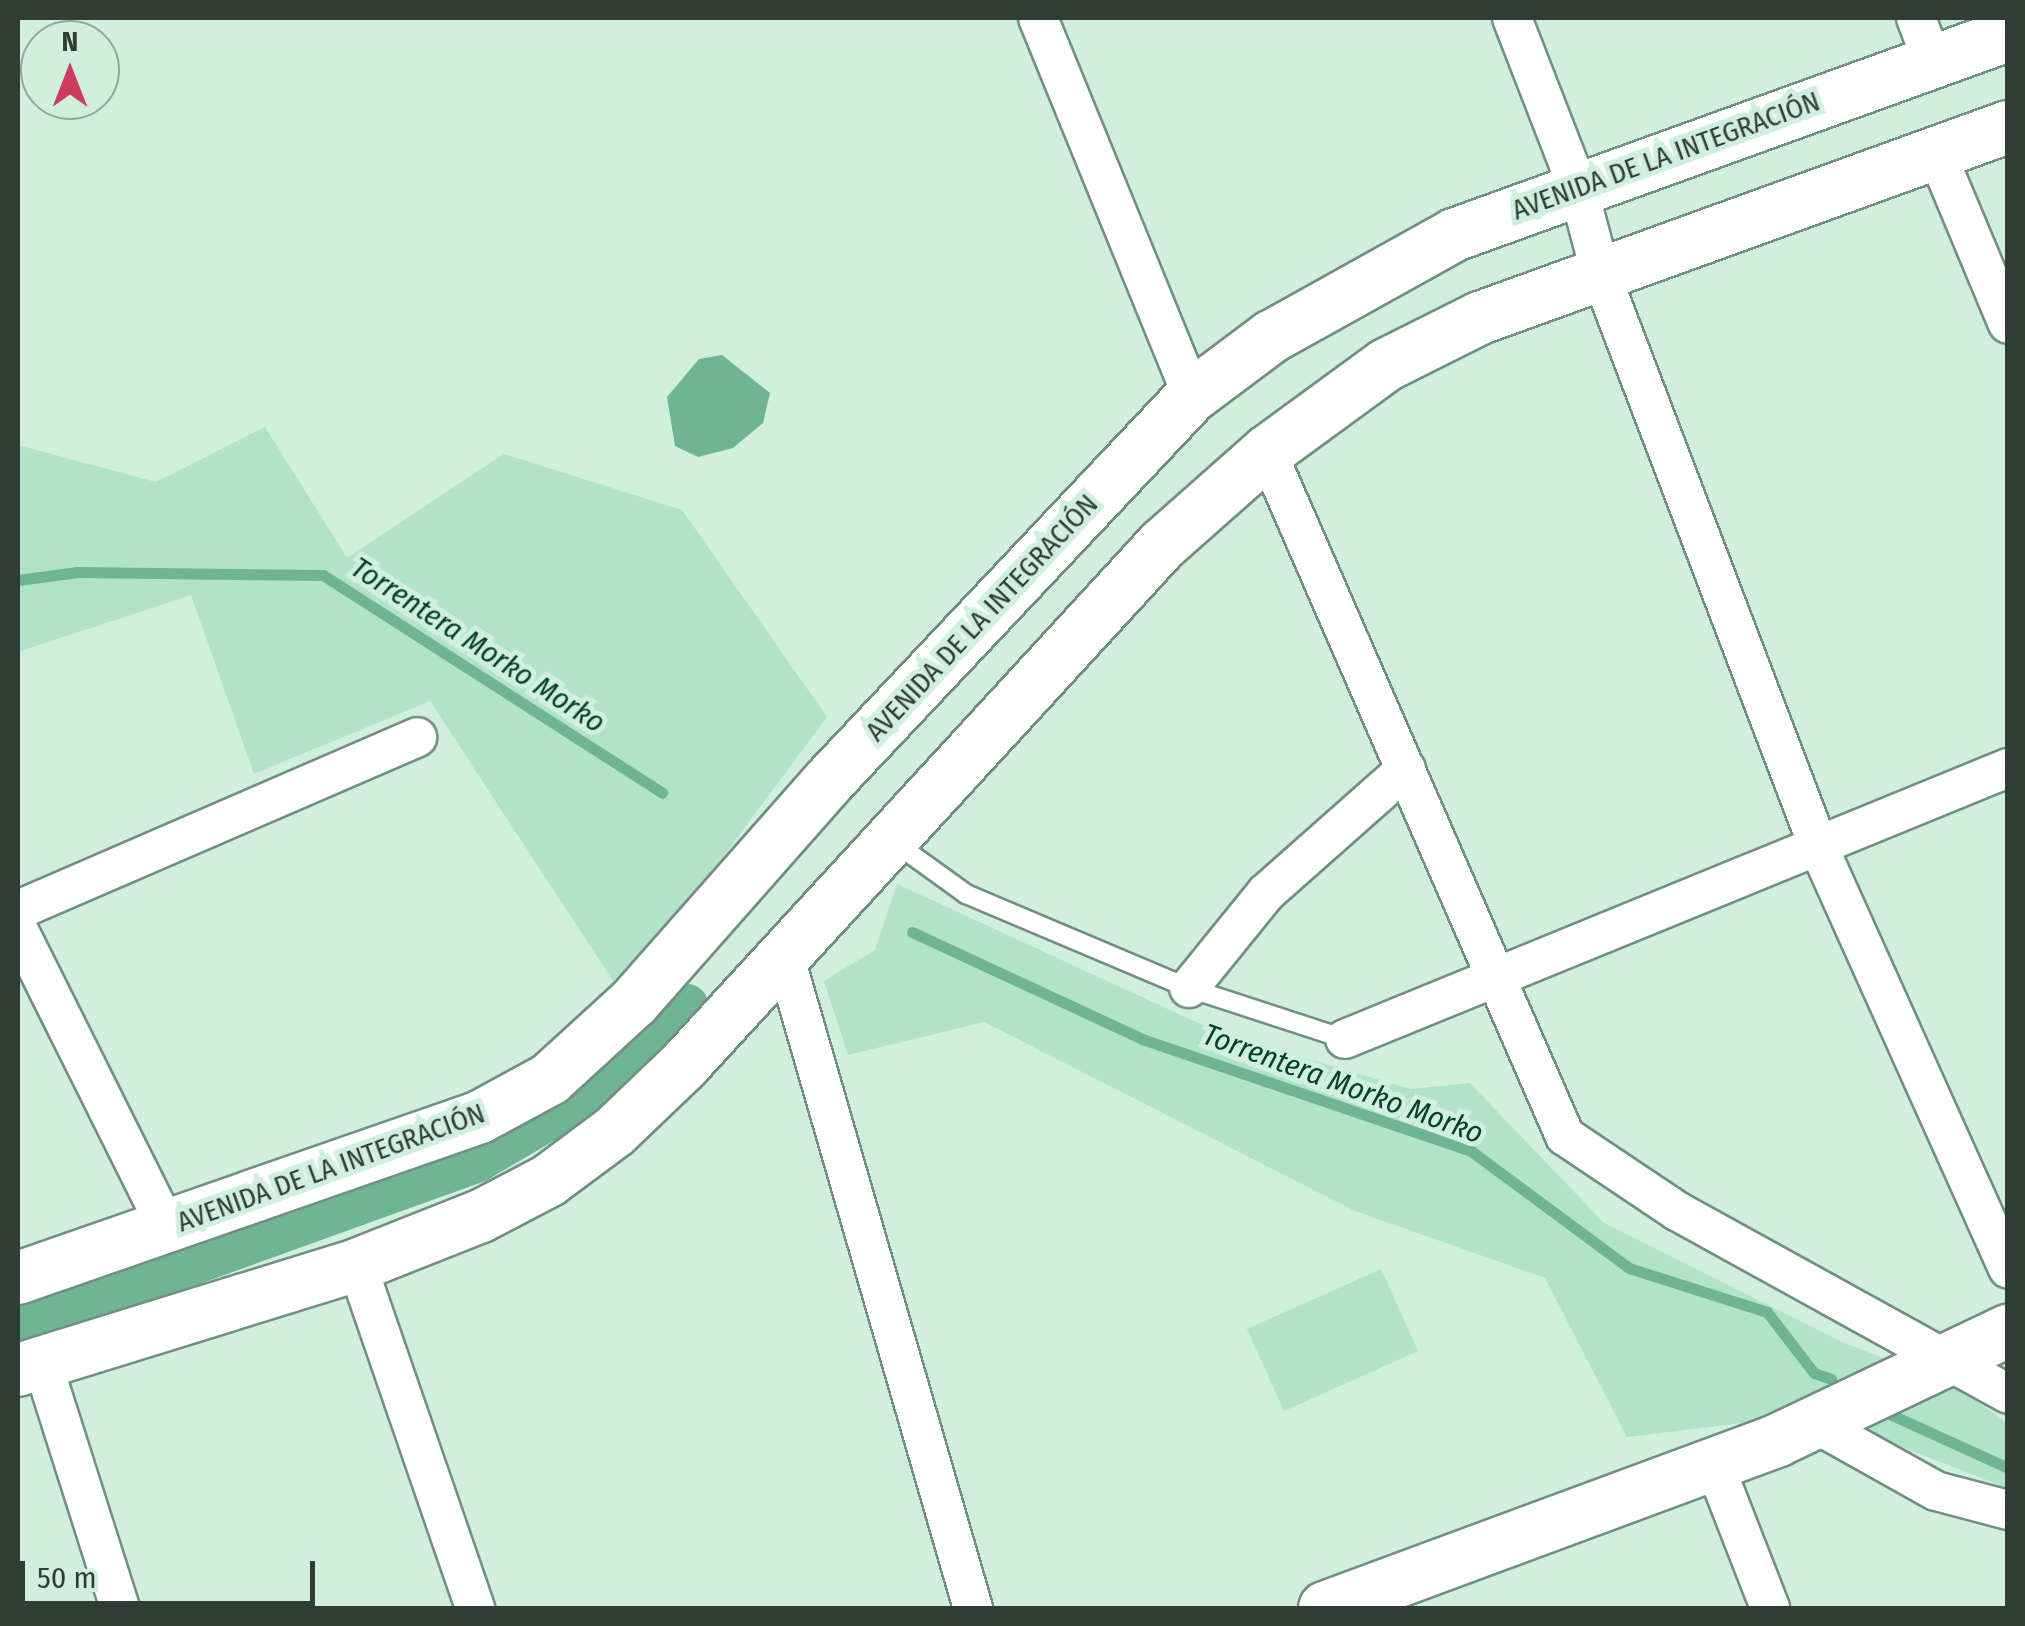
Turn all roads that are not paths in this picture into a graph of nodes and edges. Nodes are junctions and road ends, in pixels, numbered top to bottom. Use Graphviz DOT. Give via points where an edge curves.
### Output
graph roads {
  1 [pos="1038,18"];
  2 [pos="1512,18"];
  3 [pos="2008,35"];
  4 [pos="1924,39"];
  5 [pos="2008,127"];
  6 [pos="1936,152"];
  7 [pos="1578,188"];
  8 [pos="1602,275"];
  9 [pos="2008,324"];
  10 [pos="1192,396"];
  11 [pos="1267,452"];
  12 [pos="416,738"];
  13 [pos="2008,768"];
  14 [pos="1406,769"];
  15 [pos="888,838"];
  16 [pos="1819,848"];
  17 [pos="768,856"];
  18 [pos="834,901"];
  19 [pos="18,910"];
  20 [pos="18,929"];
  21 [pos="785,958"];
  22 [pos="1496,976"];
  23 [pos="1188,988"];
  24 [pos="1344,1039"];
  25 [pos="166,1228"];
  26 [pos="357,1265"];
  27 [pos="2008,1268"];
  28 [pos="18,1278"];
  29 [pos="2008,1330"];
  30 [pos="1948,1360"];
  31 [pos="30,1366"];
  32 [pos="2008,1394"];
  33 [pos="1816,1424"];
  34 [pos="1714,1464"];
  35 [pos="2008,1510"];
  36 [pos="1379,1599"];
  37 [pos="120,1608"];
  38 [pos="474,1608"];
  39 [pos="973,1608"];
  40 [pos="1325,1608"];
  41 [pos="1770,1608"];
  1 -- 10 [label="street"];
  2 -- 7 [label="street"];
  3 -- 4 [label="main road, AVENIDA DE LA INTEGRACIÓN"];
  4 -- 7 [label="main road, AVENIDA DE LA INTEGRACIÓN"];
  5 -- 6 [label="main road"];
  6 -- 8 [label="main road"];
  6 -- 9 [label="street"];
  7 -- 8 [label="street"];
  7 -- 10 [label="main road, AVENIDA DE LA INTEGRACIÓN" via="1454,235 1359,282"];
  8 -- 11 [label="main road" via="1480,318 1386,365"];
  8 -- 16 [label="street"];
  10 -- 17 [label="main road, AVENIDA DE LA INTEGRACIÓN" via="828,782"];
  11 -- 14 [label="street"];
  11 -- 15 [label="main road" via="1162,546"];
  12 -- 19 [label="street"];
  13 -- 16 [label="street"];
  14 -- 22 [label="street"];
  14 -- 23 [label="street" via="1266,893"];
  15 -- 18 [label="main road"];
  15 -- 23 [label="lane" via="966,894"];
  16 -- 22 [label="street"];
  16 -- 27 [label="street"];
  17 -- 18 [label="main road"];
  17 -- 25 [label="main road, AVENIDA DE LA INTEGRACIÓN" via="635,1001 550,1079 480,1118"];
  18 -- 21 [label="main road"];
  20 -- 25 [label="street"];
  21 -- 26 [label="main road" via="614,1131 548,1181 481,1216"];
  21 -- 39 [label="street"];
  22 -- 24 [label="street"];
  22 -- 30 [label="street" via="1565,1136 1677,1212"];
  23 -- 24 [label="lane"];
  25 -- 28 [label="main road, AVENIDA DE LA INTEGRACIÓN"];
  26 -- 31 [label="main road"];
  26 -- 38 [label="street"];
  29 -- 30 [label="main road"];
  30 -- 32 [label="street"];
  30 -- 33 [label="main road"];
  31 -- 37 [label="street"];
  33 -- 34 [label="main road"];
  33 -- 35 [label="street" via="1936,1491"];
  34 -- 36 [label="main road"];
  34 -- 41 [label="street"];
  36 -- 40 [label="main road"];
}
